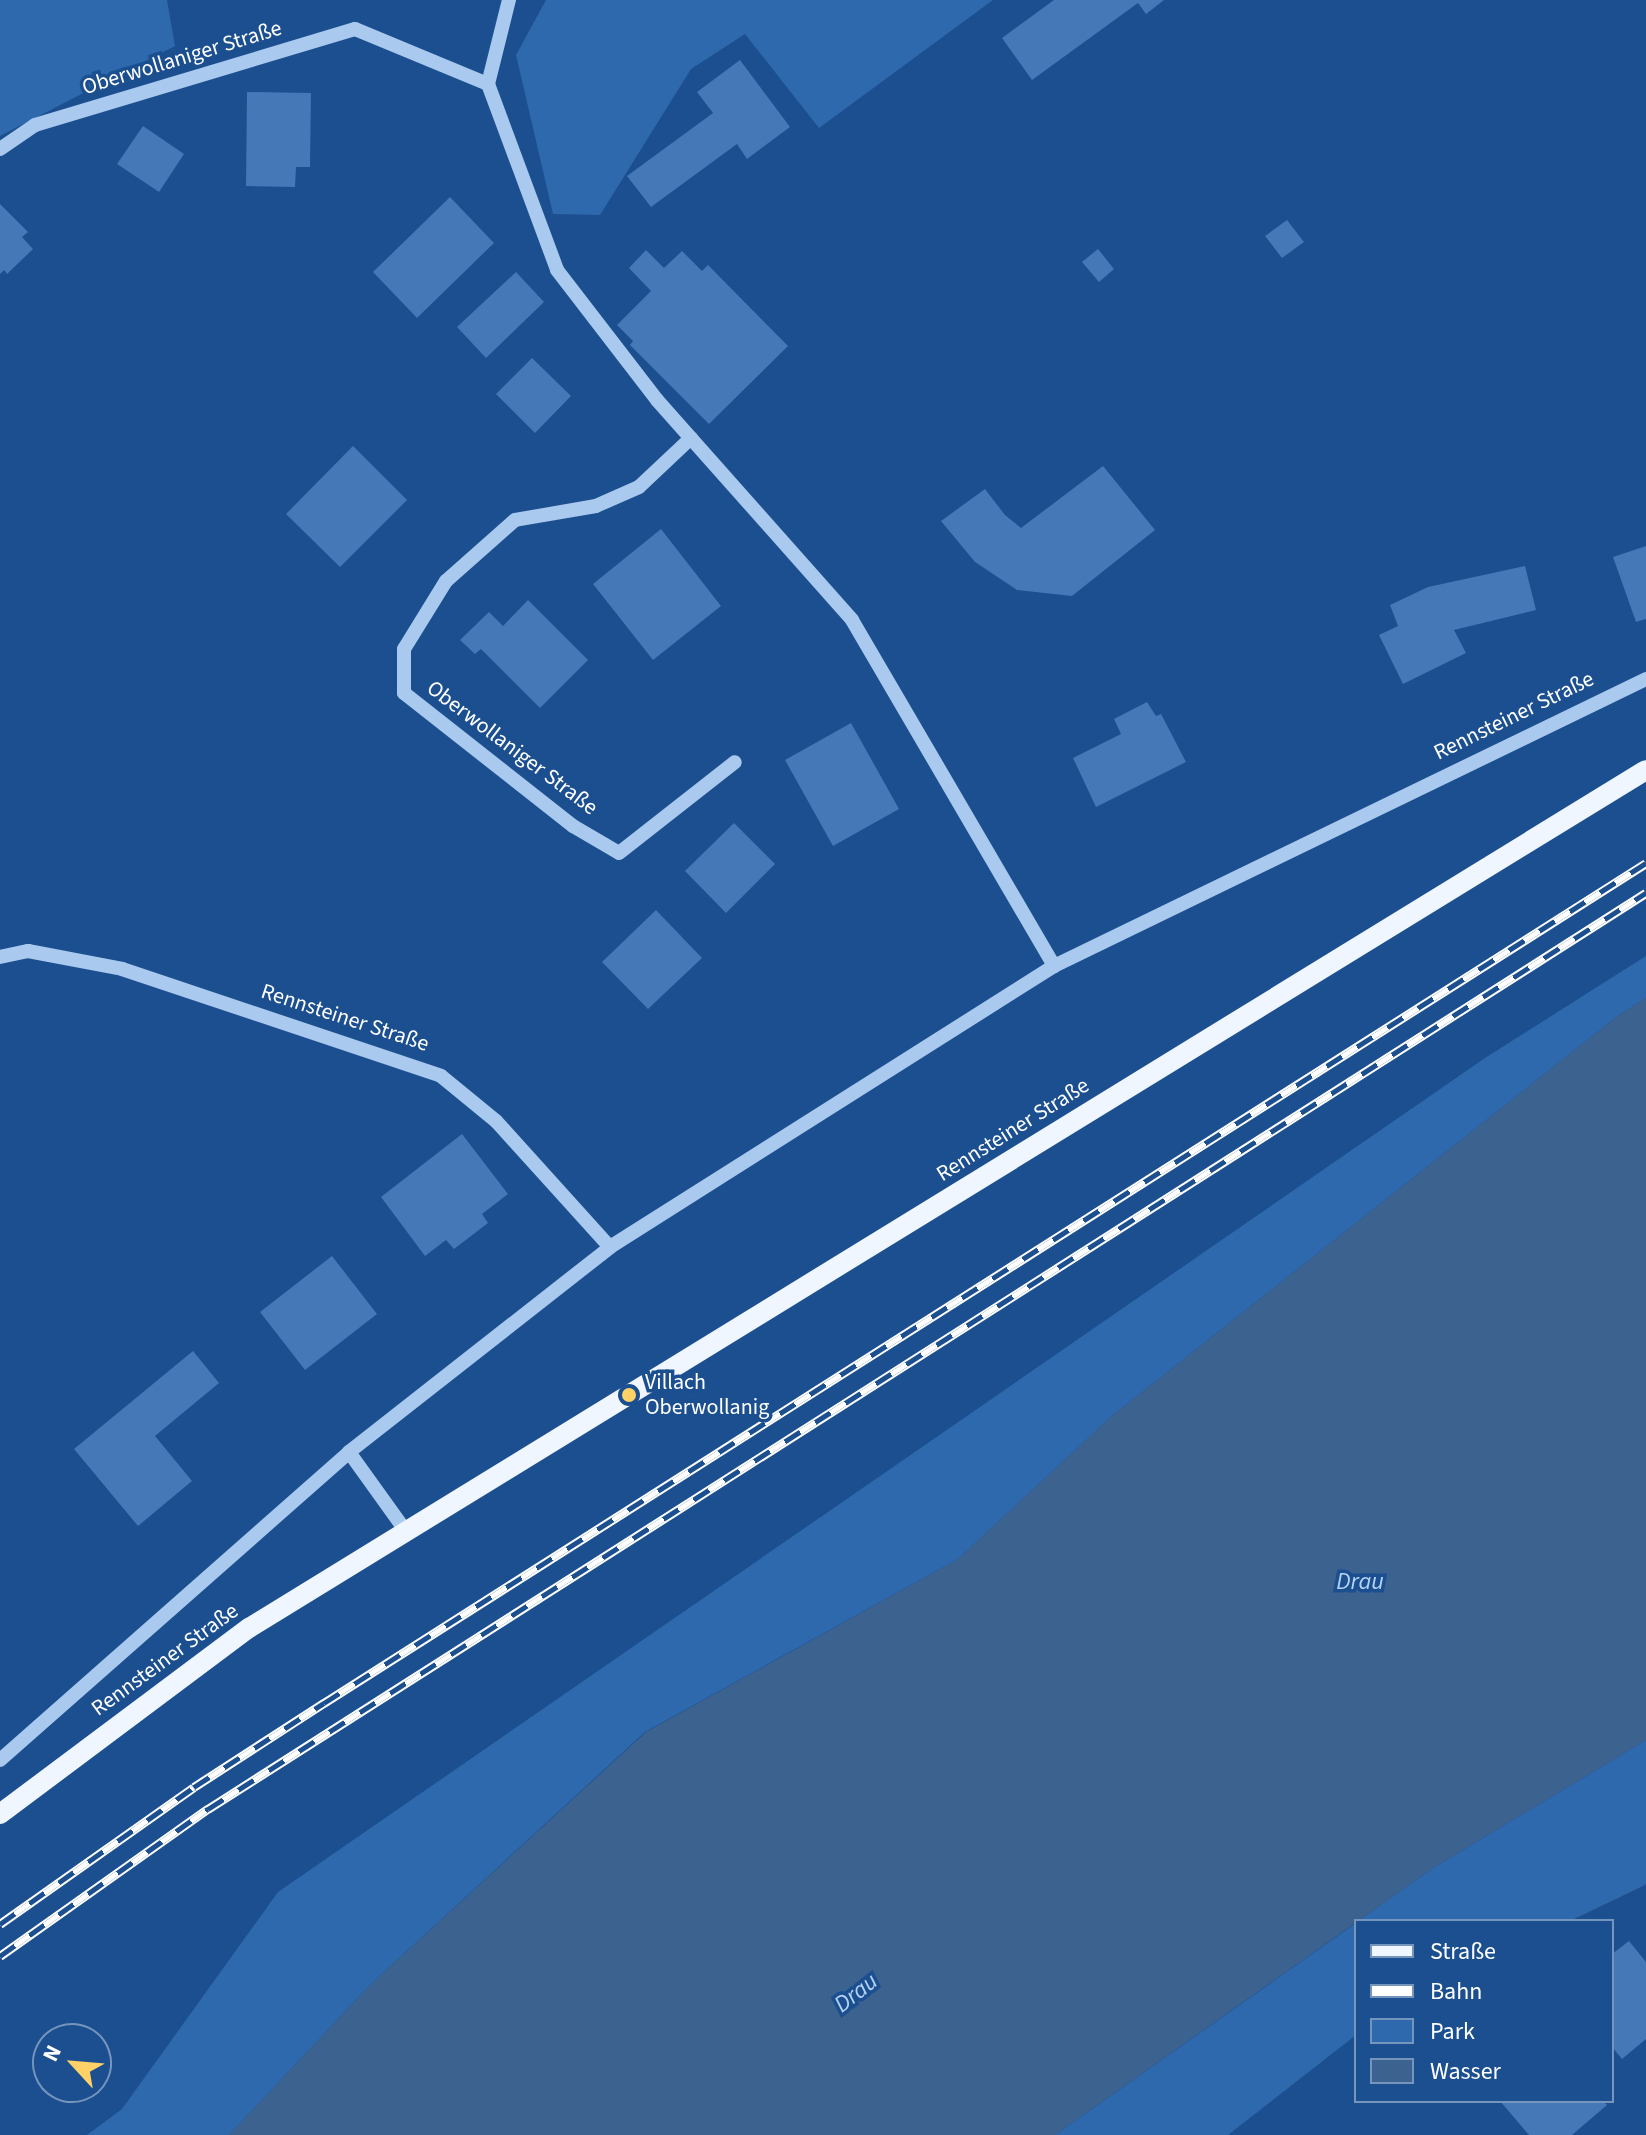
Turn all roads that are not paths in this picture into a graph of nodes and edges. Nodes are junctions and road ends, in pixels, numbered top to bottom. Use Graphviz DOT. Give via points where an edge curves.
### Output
graph roads {
  1 [pos="509,0"];
  2 [pos="488,84"];
  3 [pos="0,149"];
  4 [pos="691,438"];
  5 [pos="1646,679"];
  6 [pos="735,762"];
  7 [pos="1646,770"];
  8 [pos="0,957"];
  9 [pos="1054,966"];
  10 [pos="610,1247"];
  11 [pos="349,1452"];
  12 [pos="405,1530"];
  13 [pos="0,1760"];
  14 [pos="0,1814"];
  1 -- 2 [label="street"];
  2 -- 3 [label="street, Oberwollaniger Straße" via="355,29 35,125"];
  2 -- 4 [label="street" via="557,270"];
  4 -- 6 [label="street, Oberwollaniger Straße" via="639,487 596,506 515,520 446,581 404,649 404,693 573,826 619,853"];
  4 -- 9 [label="street" via="852,620"];
  5 -- 9 [label="street, Rennsteiner Straße"];
  7 -- 12 [label="main road, Rennsteiner Straße"];
  8 -- 10 [label="street, Rennsteiner Straße" via="28,951 122,969 441,1076 496,1121"];
  9 -- 10 [label="street, Rennsteiner Straße"];
  10 -- 11 [label="street, Rennsteiner Straße"];
  11 -- 12 [label="street"];
  11 -- 13 [label="street, Rennsteiner Straße"];
  12 -- 14 [label="main road, Rennsteiner Straße" via="249,1628"];
}
